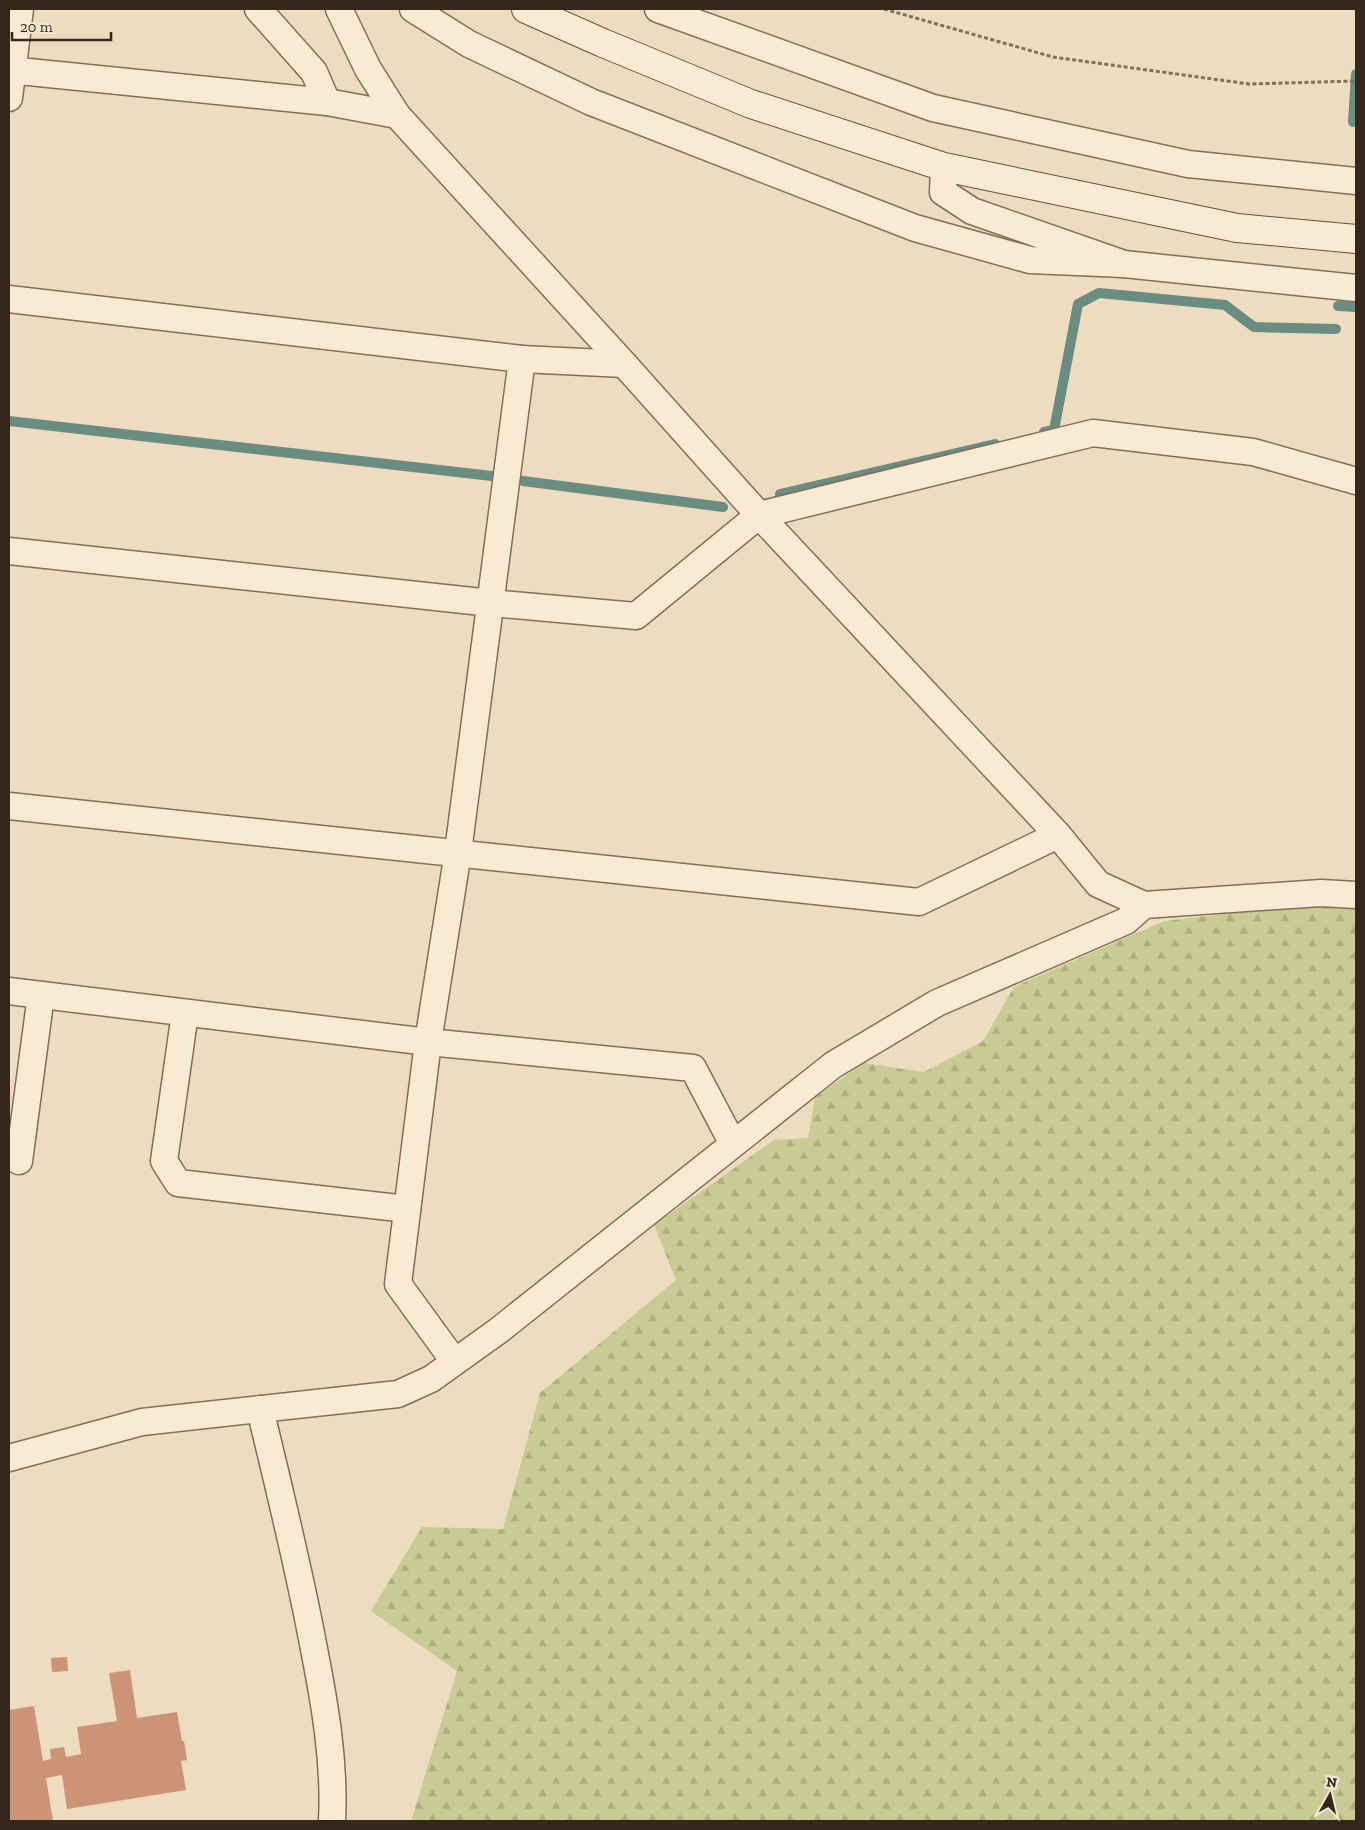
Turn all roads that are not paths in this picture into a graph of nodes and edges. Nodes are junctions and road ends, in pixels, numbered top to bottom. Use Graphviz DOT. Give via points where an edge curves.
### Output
graph roads {
  1 [pos="20,9"];
  2 [pos="258,9"];
  3 [pos="338,9"];
  4 [pos="413,9"];
  5 [pos="526,9"];
  6 [pos="658,9"];
  7 [pos="11,70"];
  8 [pos="9,98"];
  9 [pos="327,102"];
  10 [pos="398,114"];
  11 [pos="944,167"];
  12 [pos="1356,181"];
  13 [pos="1356,240"];
  14 [pos="1124,264"];
  15 [pos="1356,288"];
  16 [pos="9,299"];
  17 [pos="522,359"];
  18 [pos="624,364"];
  19 [pos="1356,481"];
  20 [pos="759,515"];
  21 [pos="9,551"];
  22 [pos="491,603"];
  23 [pos="9,806"];
  24 [pos="1058,835"];
  25 [pos="458,852"];
  26 [pos="1356,895"];
  27 [pos="1144,905"];
  28 [pos="9,991"];
  29 [pos="42,995"];
  30 [pos="185,1013"];
  31 [pos="428,1042"];
  32 [pos="733,1144"];
  33 [pos="20,1162"];
  34 [pos="407,1209"];
  35 [pos="454,1361"];
  36 [pos="260,1409"];
  37 [pos="9,1458"];
  38 [pos="332,1821"];
  1 -- 7 [label="street"];
  2 -- 9 [label="street" via="314,72"];
  3 -- 10 [label="street" via="368,69"];
  4 -- 14 [label="street" via="469,44 591,102 915,228 1030,260"];
  5 -- 11 [label="street" via="751,104"];
  6 -- 12 [label="street" via="933,108 1188,164"];
  7 -- 8 [label="street"];
  7 -- 9 [label="street"];
  9 -- 10 [label="street"];
  10 -- 18 [label="street"];
  11 -- 13 [label="street" via="1237,228"];
  11 -- 14 [label="street" via="943,192 972,211"];
  14 -- 15 [label="street"];
  16 -- 17 [label="street"];
  17 -- 18 [label="street"];
  17 -- 22 [label="street"];
  18 -- 20 [label="street"];
  19 -- 20 [label="street" via="1252,452 1093,433"];
  20 -- 22 [label="street" via="636,616"];
  20 -- 24 [label="street"];
  21 -- 22 [label="street"];
  22 -- 25 [label="street"];
  23 -- 25 [label="street"];
  24 -- 25 [label="street" via="919,902"];
  24 -- 27 [label="street" via="1098,884"];
  25 -- 31 [label="street"];
  26 -- 27 [label="street" via="1321,893"];
  27 -- 32 [label="street" via="1126,921 938,1003 833,1065"];
  28 -- 29 [label="street"];
  29 -- 30 [label="street"];
  29 -- 33 [label="street"];
  30 -- 31 [label="street"];
  30 -- 34 [label="street" via="164,1162 178,1183"];
  31 -- 32 [label="street" via="693,1068"];
  31 -- 34 [label="street"];
  32 -- 35 [label="street" via="498,1331"];
  34 -- 35 [label="street" via="398,1284"];
  35 -- 36 [label="street" via="431,1379 398,1394"];
  36 -- 37 [label="street" via="142,1422"];
  36 -- 38 [label="street" via="305,1596 326,1708"];
}
